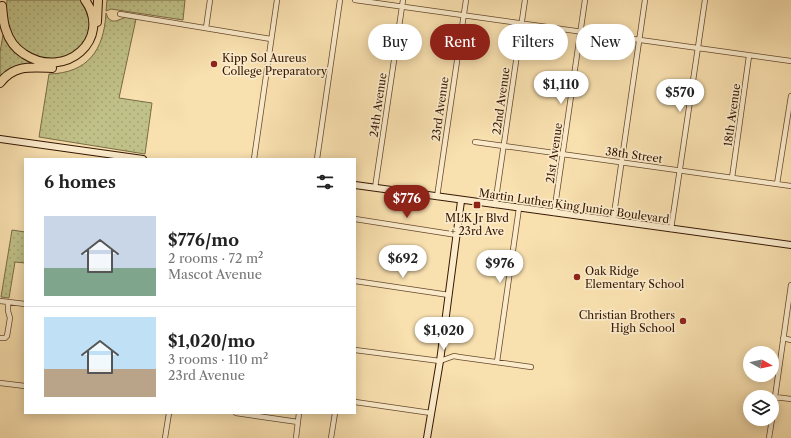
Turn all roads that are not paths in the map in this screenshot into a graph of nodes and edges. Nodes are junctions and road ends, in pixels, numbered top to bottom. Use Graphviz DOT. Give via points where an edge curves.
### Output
graph roads {
  1 [pos="85,0"];
  2 [pos="98,0"];
  3 [pos="210,0"];
  4 [pos="277,0"];
  5 [pos="340,0"];
  6 [pos="355,0"];
  7 [pos="403,0"];
  8 [pos="466,0"];
  9 [pos="525,0"];
  10 [pos="585,0"];
  11 [pos="645,0"];
  12 [pos="705,0"];
  13 [pos="3,3"];
  14 [pos="402,8"];
  15 [pos="120,14"];
  16 [pos="463,16"];
  17 [pos="0,22"];
  18 [pos="522,24"];
  19 [pos="581,24"];
  20 [pos="206,28"];
  21 [pos="271,39"];
  22 [pos="635,39"];
  23 [pos="639,40"];
  24 [pos="698,48"];
  25 [pos="749,56"];
  26 [pos="517,60"];
  27 [pos="576,60"];
  28 [pos="791,61"];
  29 [pos="0,84"];
  30 [pos="790,96"];
  31 [pos="0,139"];
  32 [pos="475,142"];
  33 [pos="504,146"];
  34 [pos="563,154"];
  35 [pos="136,158"];
  36 [pos="254,158"];
  37 [pos="317,158"];
  38 [pos="622,162"];
  39 [pos="680,170"];
  40 [pos="732,178"];
  41 [pos="777,184"];
  42 [pos="356,185"];
  43 [pos="791,186"];
  44 [pos="375,188"];
  45 [pos="437,197"];
  46 [pos="461,200"];
  47 [pos="495,205"];
  48 [pos="519,208"];
  49 [pos="554,213"];
  50 [pos="356,220"];
  51 [pos="613,221"];
  52 [pos="671,229"];
  53 [pos="457,235"];
  54 [pos="791,245"];
  55 [pos="356,281"];
  56 [pos="791,285"];
  57 [pos="449,294"];
  58 [pos="0,301"];
  59 [pos="8,302"];
  60 [pos="24,304"];
  61 [pos="0,338"];
  62 [pos="783,338"];
  63 [pos="791,340"];
  64 [pos="356,350"];
  65 [pos="440,361"];
  66 [pos="497,362"];
  67 [pos="531,367"];
  68 [pos="0,383"];
  69 [pos="24,386"];
  70 [pos="776,390"];
  71 [pos="779,398"];
  72 [pos="791,399"];
  73 [pos="356,402"];
  74 [pos="432,413"];
  75 [pos="169,414"];
  76 [pos="243,414"];
  77 [pos="300,414"];
  78 [pos="335,414"];
  79 [pos="298,422"];
  80 [pos="771,426"];
  81 [pos="165,438"];
  82 [pos="296,438"];
  83 [pos="331,438"];
  84 [pos="427,438"];
  85 [pos="769,438"];
  1 -- 13 [label="highway" via="93,16 90,38 75,56 65,62 53,63 30,58 11,42 6,31"];
  2 -- 29 [label="highway" via="96,31 92,43 76,61 52,68 21,68 12,72"];
  3 -- 20 [label="street"];
  4 -- 21 [label="street"];
  5 -- 37 [label="street"];
  6 -- 14 [label="street"];
  7 -- 14 [label="street, 24th Avenue"];
  8 -- 16 [label="street, 23rd Avenue"];
  9 -- 18 [label="street, 22nd Avenue"];
  10 -- 19 [label="street, 21st Avenue"];
  11 -- 23 [label="street"];
  12 -- 24 [label="street"];
  13 -- 17 [label="street"];
  14 -- 16 [label="street"];
  14 -- 44 [label="street, 24th Avenue"];
  15 -- 20 [label="street"];
  16 -- 18 [label="street"];
  16 -- 45 [label="street, 23rd Avenue"];
  20 -- 21 [label="street"];
  21 -- 36 [label="street"];
  22 -- 23 [label="street"];
  23 -- 24 [label="street"];
  23 -- 38 [label="street"];
  24 -- 25 [label="street"];
  24 -- 39 [label="street"];
  25 -- 28 [label="street"];
  25 -- 40 [label="street, 18th Avenue"];
  26 -- 33 [label="street, 22nd Avenue"];
  27 -- 34 [label="street, 21st Avenue"];
  30 -- 41 [label="street"];
  31 -- 35 [label="street"];
  32 -- 33 [label="street, 38th Street"];
  33 -- 34 [label="street, 38th Street"];
  33 -- 47 [label="street, 22nd Avenue"];
  34 -- 38 [label="street, 38th Street"];
  34 -- 49 [label="street, 21st Avenue"];
  38 -- 39 [label="street, 38th Street"];
  38 -- 51 [label="street"];
  39 -- 40 [label="street, 38th Street"];
  39 -- 52 [label="street"];
  40 -- 41 [label="street, 38th Street"];
  41 -- 43 [label="street, 38th Street"];
  42 -- 44 [label="street, Martin Luther King Junior Boulevard"];
  44 -- 45 [label="street, Martin Luther King Junior Boulevard"];
  45 -- 46 [label="street, Martin Luther King Junior Boulevard"];
  46 -- 47 [label="street, Martin Luther King Junior Boulevard"];
  46 -- 53 [label="street"];
  47 -- 48 [label="street, Martin Luther King Junior Boulevard"];
  48 -- 49 [label="street, Martin Luther King Junior Boulevard"];
  48 -- 66 [label="street"];
  49 -- 51 [label="street, Martin Luther King Junior Boulevard"];
  50 -- 53 [label="street"];
  51 -- 52 [label="street, Martin Luther King Junior Boulevard"];
  52 -- 54 [label="street, Martin Luther King Junior Boulevard"];
  53 -- 57 [label="street"];
  55 -- 57 [label="street"];
  56 -- 62 [label="street"];
  57 -- 65 [label="street"];
  58 -- 59 [label="street"];
  59 -- 60 [label="street"];
  59 -- 61 [label="street" via="10,318 7,336"];
  62 -- 63 [label="street"];
  62 -- 70 [label="street"];
  64 -- 65 [label="street"];
  65 -- 66 [label="street" via="454,356"];
  65 -- 74 [label="street"];
  66 -- 67 [label="street"];
  68 -- 69 [label="street"];
  71 -- 72 [label="street"];
  73 -- 74 [label="street"];
  74 -- 84 [label="street"];
  75 -- 81 [label="street"];
  76 -- 79 [label="street"];
  77 -- 79 [label="street"];
  78 -- 83 [label="street"];
  79 -- 82 [label="street"];
  80 -- 85 [label="street"];
}
